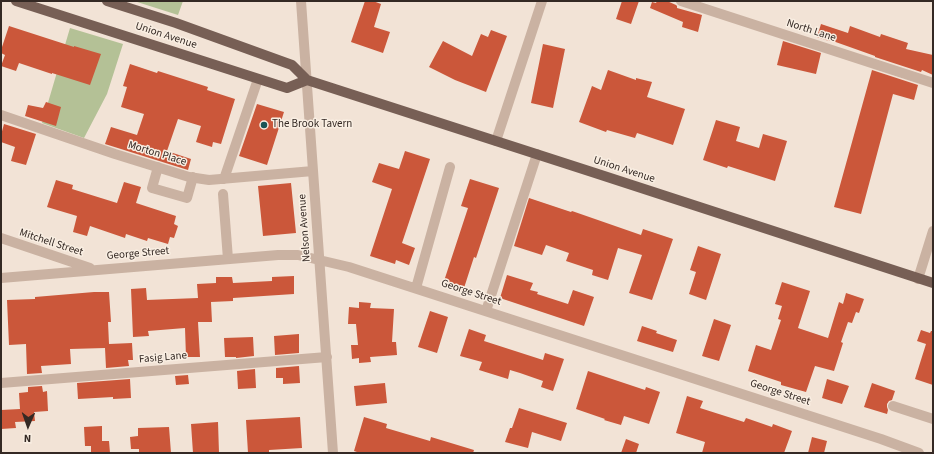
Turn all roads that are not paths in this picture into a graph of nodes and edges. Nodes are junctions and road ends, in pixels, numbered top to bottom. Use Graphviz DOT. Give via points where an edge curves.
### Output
graph roads {
  1 [pos="16,1"];
  2 [pos="107,1"];
  3 [pos="301,1"];
  4 [pos="542,1"];
  5 [pos="681,1"];
  6 [pos="258,79"];
  7 [pos="307,80"];
  8 [pos="933,83"];
  9 [pos="1,115"];
  10 [pos="496,141"];
  11 [pos="537,154"];
  12 [pos="158,167"];
  13 [pos="450,167"];
  14 [pos="313,171"];
  15 [pos="194,177"];
  16 [pos="224,179"];
  17 [pos="223,194"];
  18 [pos="933,231"];
  19 [pos="1,238"];
  20 [pos="228,259"];
  21 [pos="319,259"];
  22 [pos="94,270"];
  23 [pos="1,278"];
  24 [pos="918,279"];
  25 [pos="933,283"];
  26 [pos="416,288"];
  27 [pos="486,311"];
  28 [pos="327,356"];
  29 [pos="1,383"];
  30 [pos="893,406"];
  31 [pos="933,419"];
  32 [pos="333,453"];
  33 [pos="919,453"];
  1 -- 6 [label="main road, Union Avenue"];
  2 -- 7 [label="main road, Union Avenue" via="292,65"];
  3 -- 7 [label="street, Nelson Avenue"];
  4 -- 10 [label="street"];
  5 -- 8 [label="street, North Lane"];
  6 -- 7 [label="main road, Union Avenue" via="287,88"];
  6 -- 16 [label="street"];
  7 -- 10 [label="main road, Union Avenue"];
  7 -- 14 [label="street, Nelson Avenue"];
  9 -- 12 [label="street, Morton Place"];
  10 -- 11 [label="main road, Union Avenue"];
  11 -- 24 [label="main road, Union Avenue"];
  11 -- 27 [label="street"];
  12 -- 15 [label="street, Morton Place"];
  12 -- 15 [label="street" via="152,188 187,198"];
  13 -- 26 [label="street"];
  14 -- 16 [label="street, Morton Place"];
  14 -- 21 [label="street, Nelson Avenue"];
  15 -- 16 [label="street, Morton Place"];
  17 -- 20 [label="street"];
  18 -- 24 [label="street"];
  19 -- 22 [label="street, Mitchell Street"];
  20 -- 21 [label="street, George Street" via="298,255"];
  20 -- 22 [label="street, George Street"];
  21 -- 26 [label="street, George Street"];
  21 -- 28 [label="street, Nelson Avenue"];
  22 -- 23 [label="street, George Street"];
  24 -- 25 [label="main road, Union Avenue"];
  26 -- 27 [label="street, George Street"];
  27 -- 33 [label="street, George Street"];
  28 -- 29 [label="street, Fasig Lane"];
  28 -- 32 [label="street, Nelson Avenue"];
  30 -- 31 [label="street"];
}
